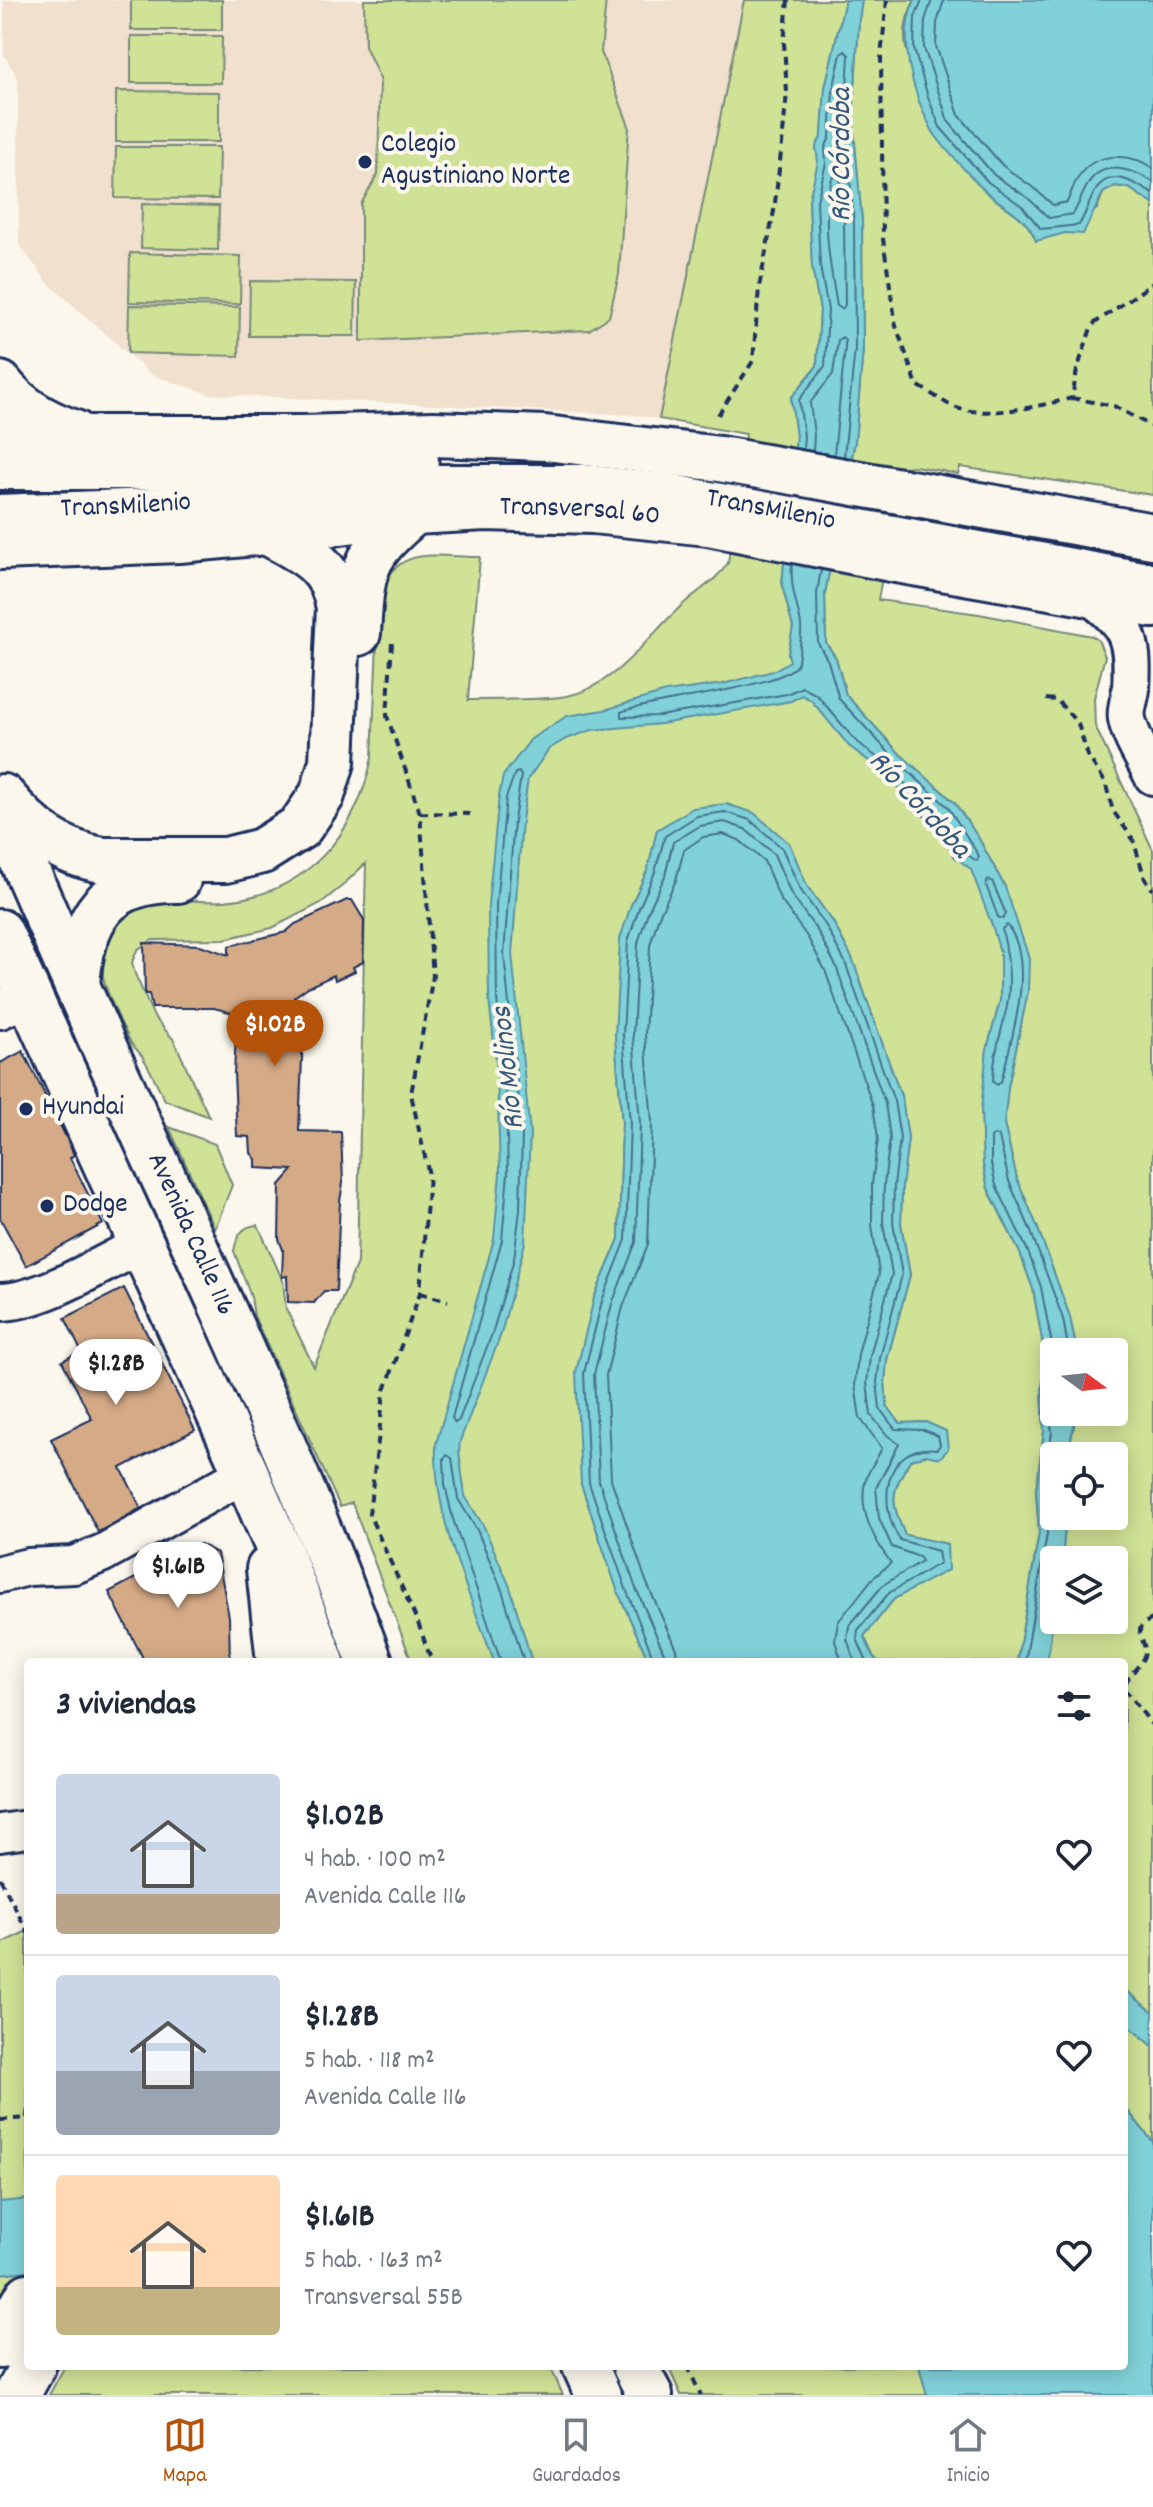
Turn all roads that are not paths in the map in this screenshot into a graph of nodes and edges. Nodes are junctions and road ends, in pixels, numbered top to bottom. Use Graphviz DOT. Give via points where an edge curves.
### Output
graph roads {
  1 [pos="0,384"];
  2 [pos="0,438"];
  3 [pos="105,439"];
  4 [pos="0,471"];
  5 [pos="714,491"];
  6 [pos="414,512"];
  7 [pos="0,513"];
  8 [pos="903,527"];
  9 [pos="267,532"];
  10 [pos="1153,536"];
  11 [pos="0,547"];
  12 [pos="1153,562"];
  13 [pos="1153,582"];
  14 [pos="1087,594"];
  15 [pos="1153,605"];
  16 [pos="1153,650"];
  17 [pos="1130,693"];
  18 [pos="1153,776"];
  19 [pos="0,792"];
  20 [pos="0,809"];
  21 [pos="0,932"];
  22 [pos="77,985"];
  23 [pos="14,1003"];
  24 [pos="141,1245"];
  25 [pos="0,1302"];
  26 [pos="246,1473"];
  27 [pos="0,1574"];
  28 [pos="279,1658"];
  29 [pos="320,1658"];
  30 [pos="368,1658"];
  31 [pos="24,1830"];
  32 [pos="0,1833"];
  33 [pos="24,2303"];
  34 [pos="0,2346"];
  35 [pos="31,2370"];
  36 [pos="587,2370"];
  37 [pos="637,2370"];
  38 [pos="17,2395"];
  39 [pos="598,2395"];
  40 [pos="650,2395"];
  1 -- 3 [label="main road" via="30,413 53,426"];
  2 -- 3 [label="main road, Transversal 60"];
  3 -- 5 [label="main road, Transversal 60" via="545,438"];
  4 -- 5 [label="street, TransMilenio" via="513,459 601,464"];
  5 -- 6 [label="main road, Transversal 60" via="593,511"];
  5 -- 7 [label="street, TransMilenio" via="488,481"];
  5 -- 8 [label="main road, Transversal 60"];
  5 -- 8 [label="main road, Transversal 60"];
  6 -- 9 [label="main road, Transversal 60"];
  6 -- 22 [label="main road" via="384,538 362,578 350,766 326,821 298,849 249,875 145,882 115,896 85,933"];
  8 -- 10 [label="main road, Transversal 60"];
  8 -- 12 [label="street"];
  8 -- 13 [label="street"];
  8 -- 14 [label="main road, Transversal 60"];
  9 -- 11 [label="main road, Transversal 60" via="108,545"];
  9 -- 19 [label="main road" via="322,567 339,607 332,762 322,795 300,827 262,851 226,860 103,860 53,844 30,828"];
  14 -- 15 [label="main road, Transversal 60"];
  14 -- 17 [label="street" via="1123,626 1132,657"];
  16 -- 17 [label="street"];
  17 -- 18 [label="street" via="1127,722"];
  20 -- 22 [label="main road, Avenida Calle 116"];
  21 -- 23 [label="main road, Avenida Calle 116"];
  22 -- 30 [label="main road, Avenida Calle 116" via="247,1359"];
  23 -- 24 [label="main road, Avenida Calle 116"];
  24 -- 25 [label="street" via="35,1296"];
  24 -- 26 [label="main road, Avenida Calle 116"];
  26 -- 27 [label="street" via="74,1565"];
  26 -- 28 [label="main road" via="268,1565"];
  26 -- 29 [label="main road, Avenida Calle 116"];
  31 -- 32 [label="street"];
  33 -- 34 [label="main road"];
  35 -- 38 [label="main road"];
  36 -- 39 [label="main road"];
  37 -- 40 [label="main road"];
}
